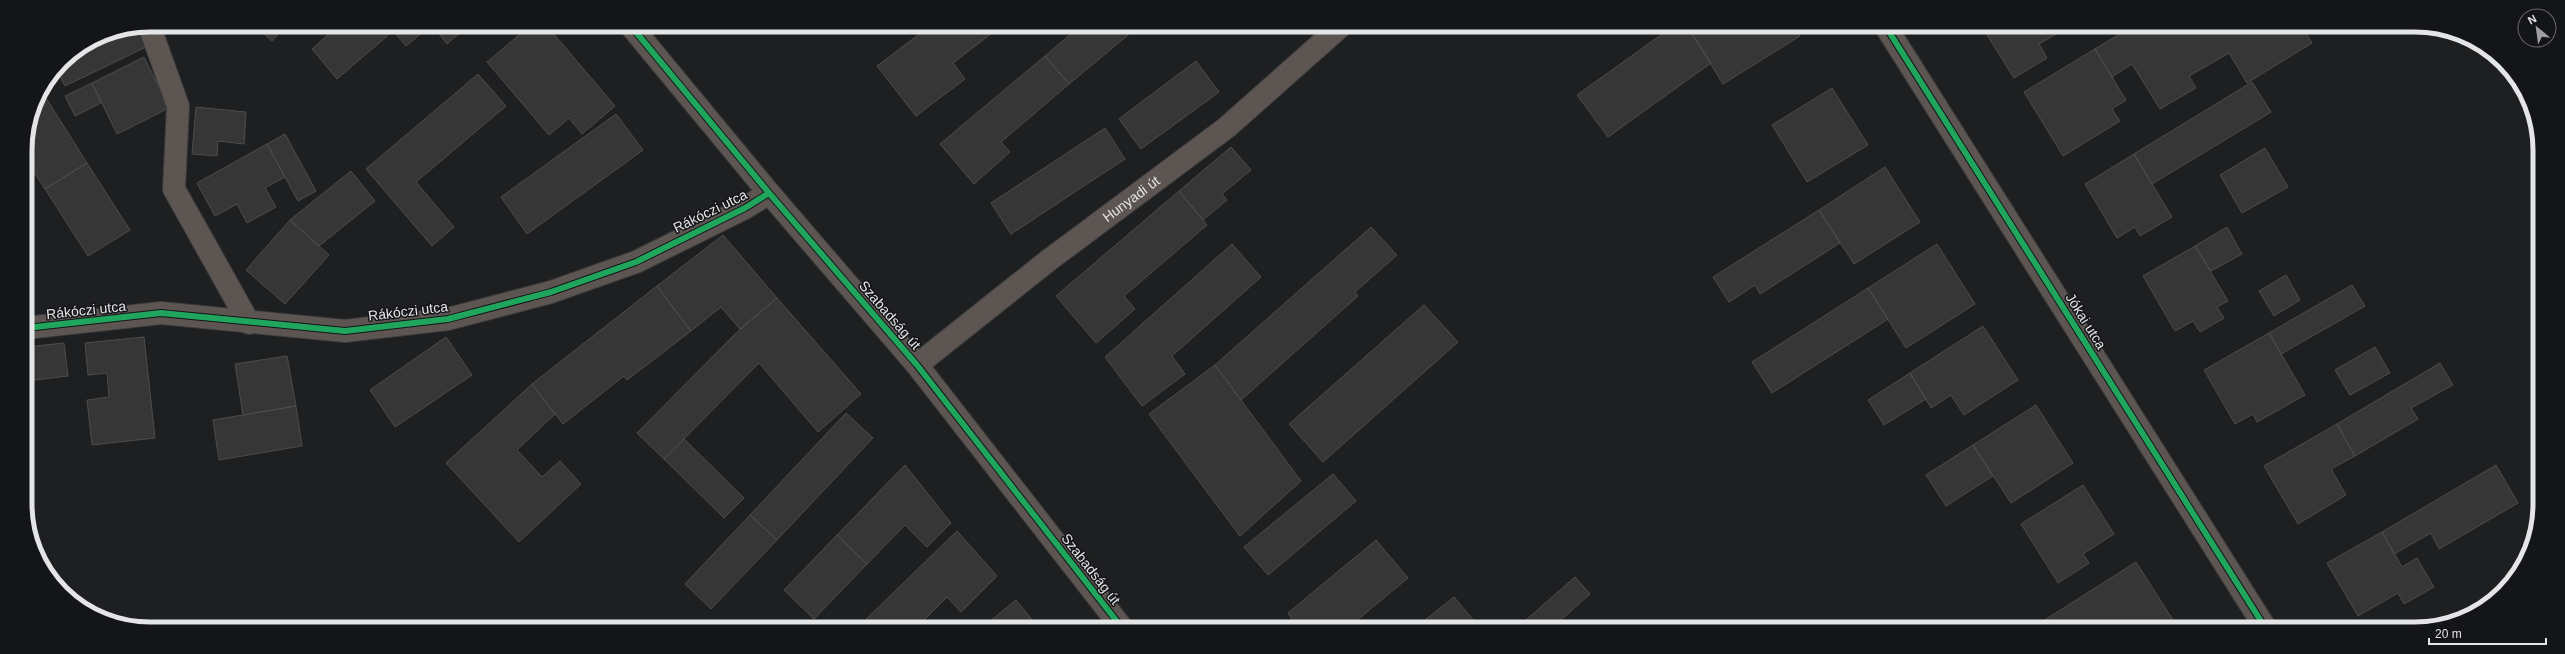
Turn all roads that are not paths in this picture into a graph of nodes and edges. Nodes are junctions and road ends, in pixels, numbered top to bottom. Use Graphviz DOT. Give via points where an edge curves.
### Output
graph roads {
  1 [pos="152,32"];
  2 [pos="635,32"];
  3 [pos="1334,32"];
  4 [pos="1889,32"];
  5 [pos="769,193"];
  6 [pos="249,323"];
  7 [pos="32,327"];
  8 [pos="917,365"];
  9 [pos="1117,622"];
  10 [pos="2262,622"];
  1 -- 6 [label="street" via="178,106 174,189"];
  2 -- 5 [label="street, Szabadság út"];
  3 -- 8 [label="street, Hunyadi út" via="1226,128 1049,260"];
  4 -- 10 [label="street, Jókai utca"];
  5 -- 6 [label="street, Rákóczi utca" via="745,208 636,262 551,292 448,319 345,331"];
  5 -- 8 [label="street, Szabadság út"];
  6 -- 7 [label="street, Rákóczi utca" via="161,313"];
  8 -- 9 [label="street, Szabadság út"];
}
